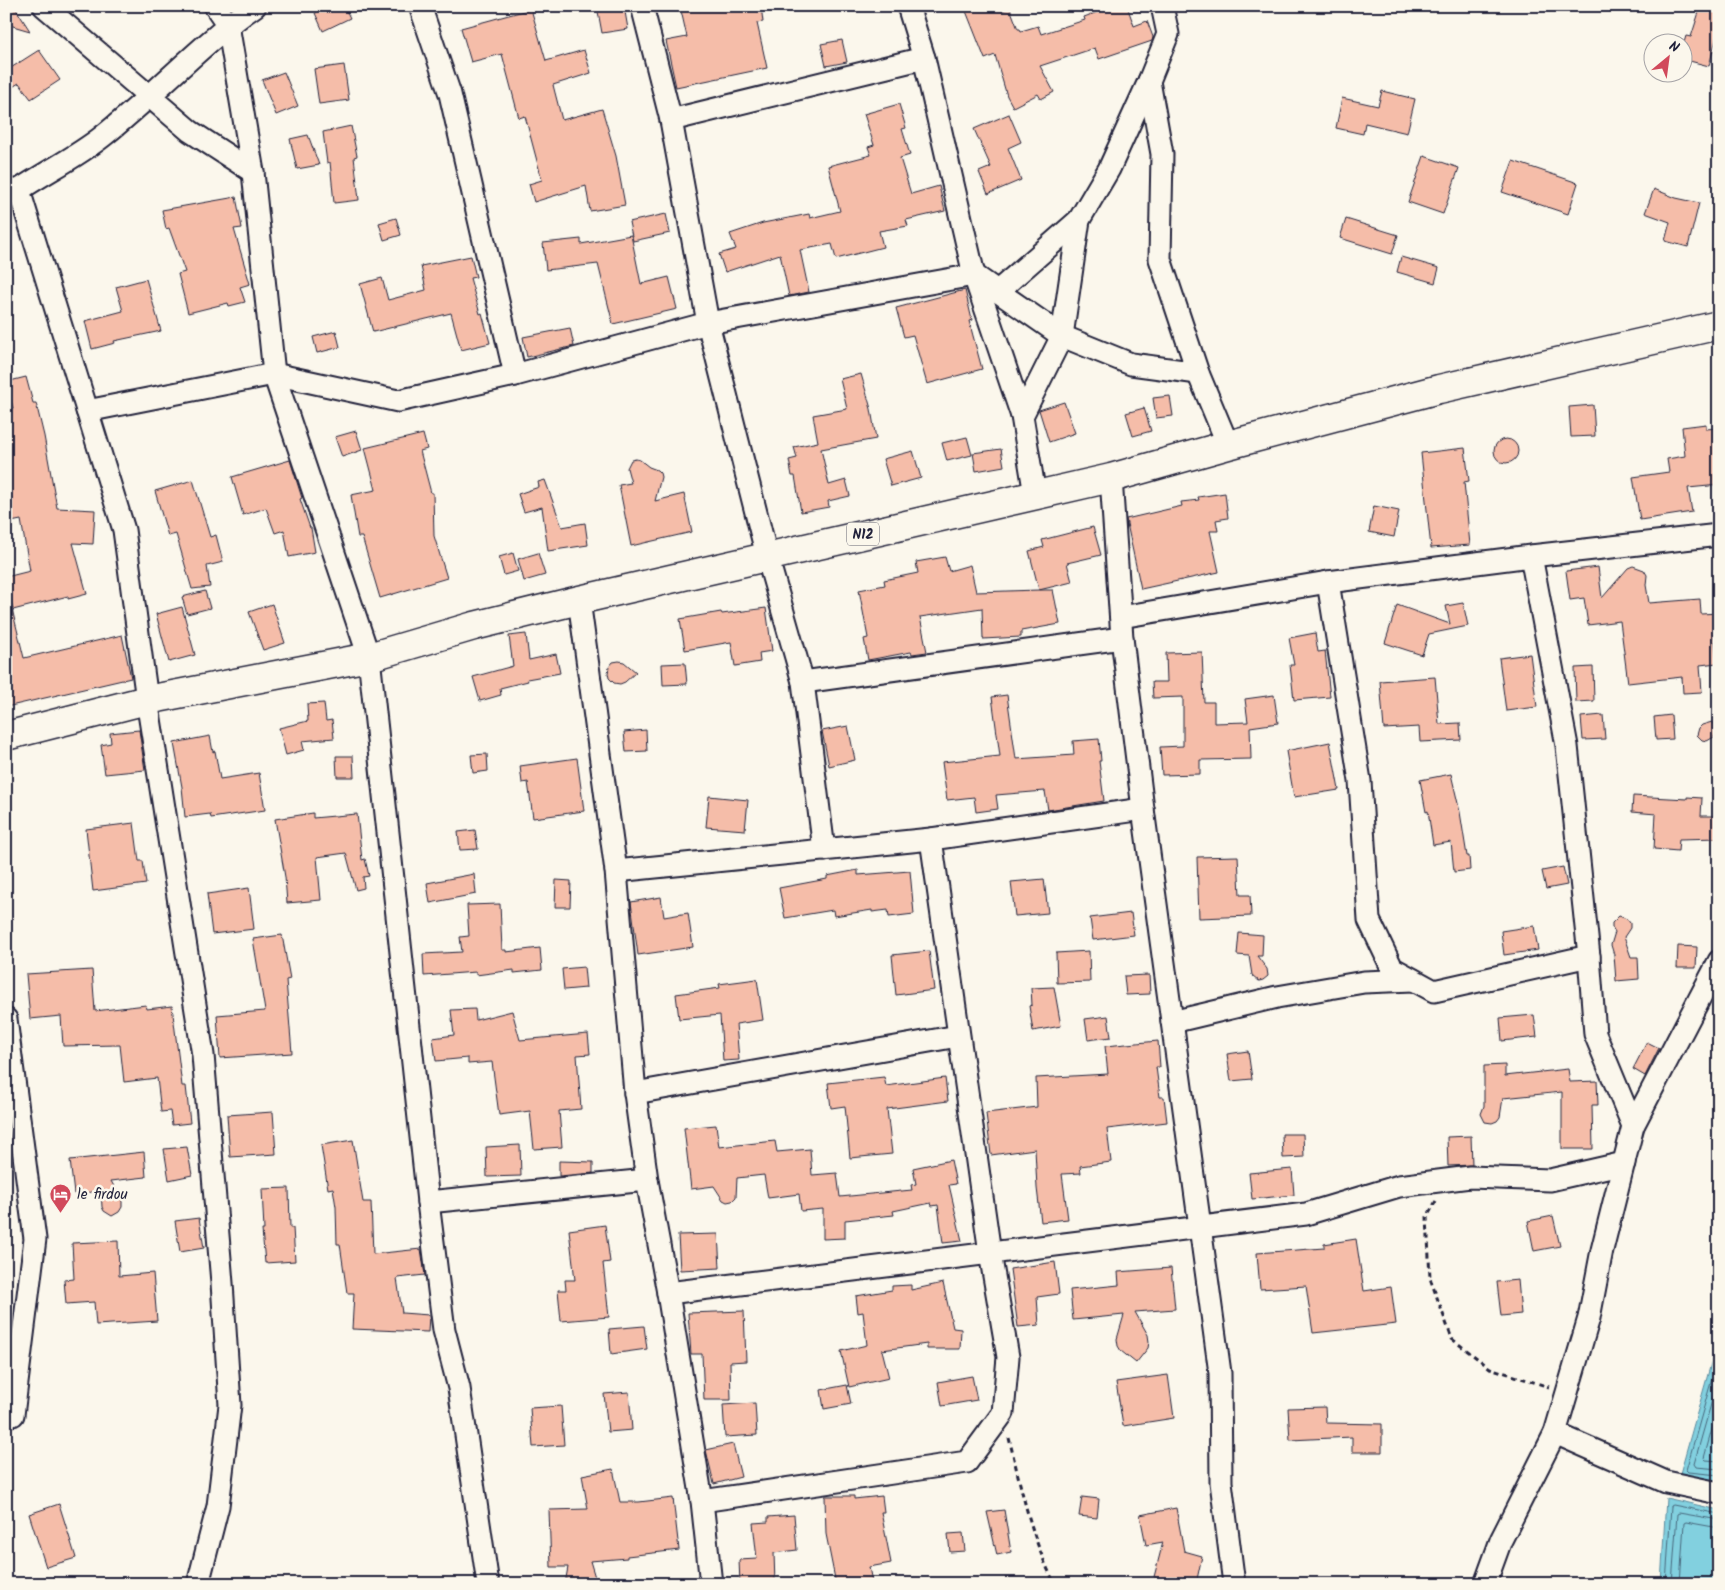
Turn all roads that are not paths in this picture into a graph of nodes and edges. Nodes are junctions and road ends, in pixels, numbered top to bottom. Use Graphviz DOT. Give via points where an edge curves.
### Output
graph roads {
  1 [pos="44,6"];
  2 [pos="216,6"];
  3 [pos="255,6"];
  4 [pos="420,6"];
  5 [pos="642,6"];
  6 [pos="1162,6"];
  7 [pos="911,8"];
  8 [pos="228,25"];
  9 [pos="924,58"];
  10 [pos="1149,81"];
  11 [pos="150,96"];
  12 [pos="671,120"];
  13 [pos="253,172"];
  14 [pos="13,190"];
  15 [pos="1079,220"];
  16 [pos="974,275"];
  17 [pos="998,291"];
  18 [pos="708,324"];
  19 [pos="1719,325"];
  20 [pos="1062,336"];
  21 [pos="1198,373"];
  22 [pos="274,374"];
  23 [pos="516,375"];
  24 [pos="87,410"];
  25 [pos="1022,416"];
  26 [pos="1228,444"];
  27 [pos="1111,478"];
  28 [pos="1035,495"];
  29 [pos="1719,535"];
  30 [pos="768,556"];
  31 [pos="1531,556"];
  32 [pos="1328,582"];
  33 [pos="579,600"];
  34 [pos="1122,628"];
  35 [pos="369,657"];
  36 [pos="803,682"];
  37 [pos="147,700"];
  38 [pos="6,736"];
  39 [pos="1143,809"];
  40 [pos="931,839"];
  41 [pos="824,850"];
  42 [pos="616,871"];
  43 [pos="1589,956"];
  44 [pos="1719,961"];
  45 [pos="1414,980"];
  46 [pos="6,1019"];
  47 [pos="1172,1022"];
  48 [pos="958,1036"];
  49 [pos="635,1092"];
  50 [pos="1633,1126"];
  51 [pos="1624,1163"];
  52 [pos="647,1180"];
  53 [pos="428,1202"];
  54 [pos="1200,1226"];
  55 [pos="990,1254"];
  56 [pos="668,1293"];
  57 [pos="14,1415"];
  58 [pos="1555,1433"];
  59 [pos="1719,1493"];
  60 [pos="702,1501"];
  61 [pos="198,1584"];
  62 [pos="488,1584"];
  63 [pos="711,1584"];
  64 [pos="1234,1584"];
  65 [pos="1485,1584"];
  1 -- 11 [label="street"];
  2 -- 8 [label="street"];
  3 -- 8 [label="street"];
  4 -- 23 [label="street" via="450,94"];
  5 -- 12 [label="street"];
  6 -- 10 [label="street" via="1168,34"];
  7 -- 9 [label="street"];
  8 -- 11 [label="street"];
  8 -- 13 [label="street"];
  9 -- 12 [label="street"];
  9 -- 16 [label="street"];
  10 -- 15 [label="street" via="1109,169"];
  10 -- 21 [label="street" via="1162,154 1160,259"];
  11 -- 13 [label="street" via="190,131"];
  11 -- 14 [label="street" via="101,137"];
  12 -- 18 [label="street"];
  13 -- 22 [label="street"];
  14 -- 24 [label="street"];
  15 -- 17 [label="street"];
  15 -- 20 [label="street"];
  16 -- 17 [label="street"];
  16 -- 18 [label="street"];
  16 -- 25 [label="street"];
  17 -- 20 [label="street"];
  18 -- 23 [label="street"];
  18 -- 30 [label="street"];
  19 -- 26 [label="main road, N12" via="1439,389"];
  20 -- 21 [label="street" via="1131,364"];
  20 -- 25 [label="street"];
  21 -- 26 [label="street"];
  22 -- 23 [label="street" via="398,401"];
  22 -- 24 [label="street"];
  22 -- 35 [label="street"];
  24 -- 37 [label="street" via="124,530"];
  25 -- 28 [label="street"];
  26 -- 27 [label="main road, N12"];
  27 -- 28 [label="main road, N12"];
  27 -- 34 [label="street"];
  28 -- 30 [label="main road, N12"];
  29 -- 31 [label="street"];
  30 -- 33 [label="main road, N12"];
  30 -- 36 [label="street"];
  31 -- 32 [label="street"];
  31 -- 43 [label="street" via="1567,746"];
  32 -- 34 [label="street"];
  32 -- 45 [label="street" via="1360,781 1369,920 1392,968"];
  33 -- 35 [label="main road, N12"];
  33 -- 42 [label="street"];
  34 -- 36 [label="street"];
  34 -- 39 [label="street"];
  35 -- 37 [label="main road, N12"];
  35 -- 53 [label="street"];
  36 -- 41 [label="street"];
  37 -- 38 [label="main road, N12"];
  37 -- 61 [label="street" via="203,1055 230,1405 218,1506"];
  39 -- 40 [label="street"];
  39 -- 47 [label="street"];
  40 -- 41 [label="street"];
  40 -- 48 [label="street"];
  41 -- 42 [label="street"];
  42 -- 49 [label="street"];
  43 -- 45 [label="street" via="1434,991"];
  43 -- 50 [label="street" via="1595,1034"];
  44 -- 50 [label="street"];
  45 -- 47 [label="street" via="1364,982 1277,997"];
  46 -- 57 [label="street" via="35,1239"];
  47 -- 54 [label="street"];
  48 -- 49 [label="street"];
  48 -- 55 [label="street"];
  49 -- 52 [label="street"];
  50 -- 51 [label="street"];
  51 -- 54 [label="street" via="1550,1180 1470,1177 1399,1186 1306,1214"];
  51 -- 58 [label="street" via="1589,1318"];
  52 -- 53 [label="street"];
  52 -- 56 [label="street"];
  53 -- 62 [label="street" via="444,1330 459,1388"];
  54 -- 55 [label="street"];
  54 -- 64 [label="street" via="1220,1374 1222,1482"];
  55 -- 56 [label="street"];
  55 -- 60 [label="street" via="1008,1357 1003,1413 967,1462"];
  56 -- 60 [label="street"];
  58 -- 59 [label="street" via="1666,1482"];
  58 -- 65 [label="street" via="1501,1540"];
  60 -- 63 [label="street"];
}
